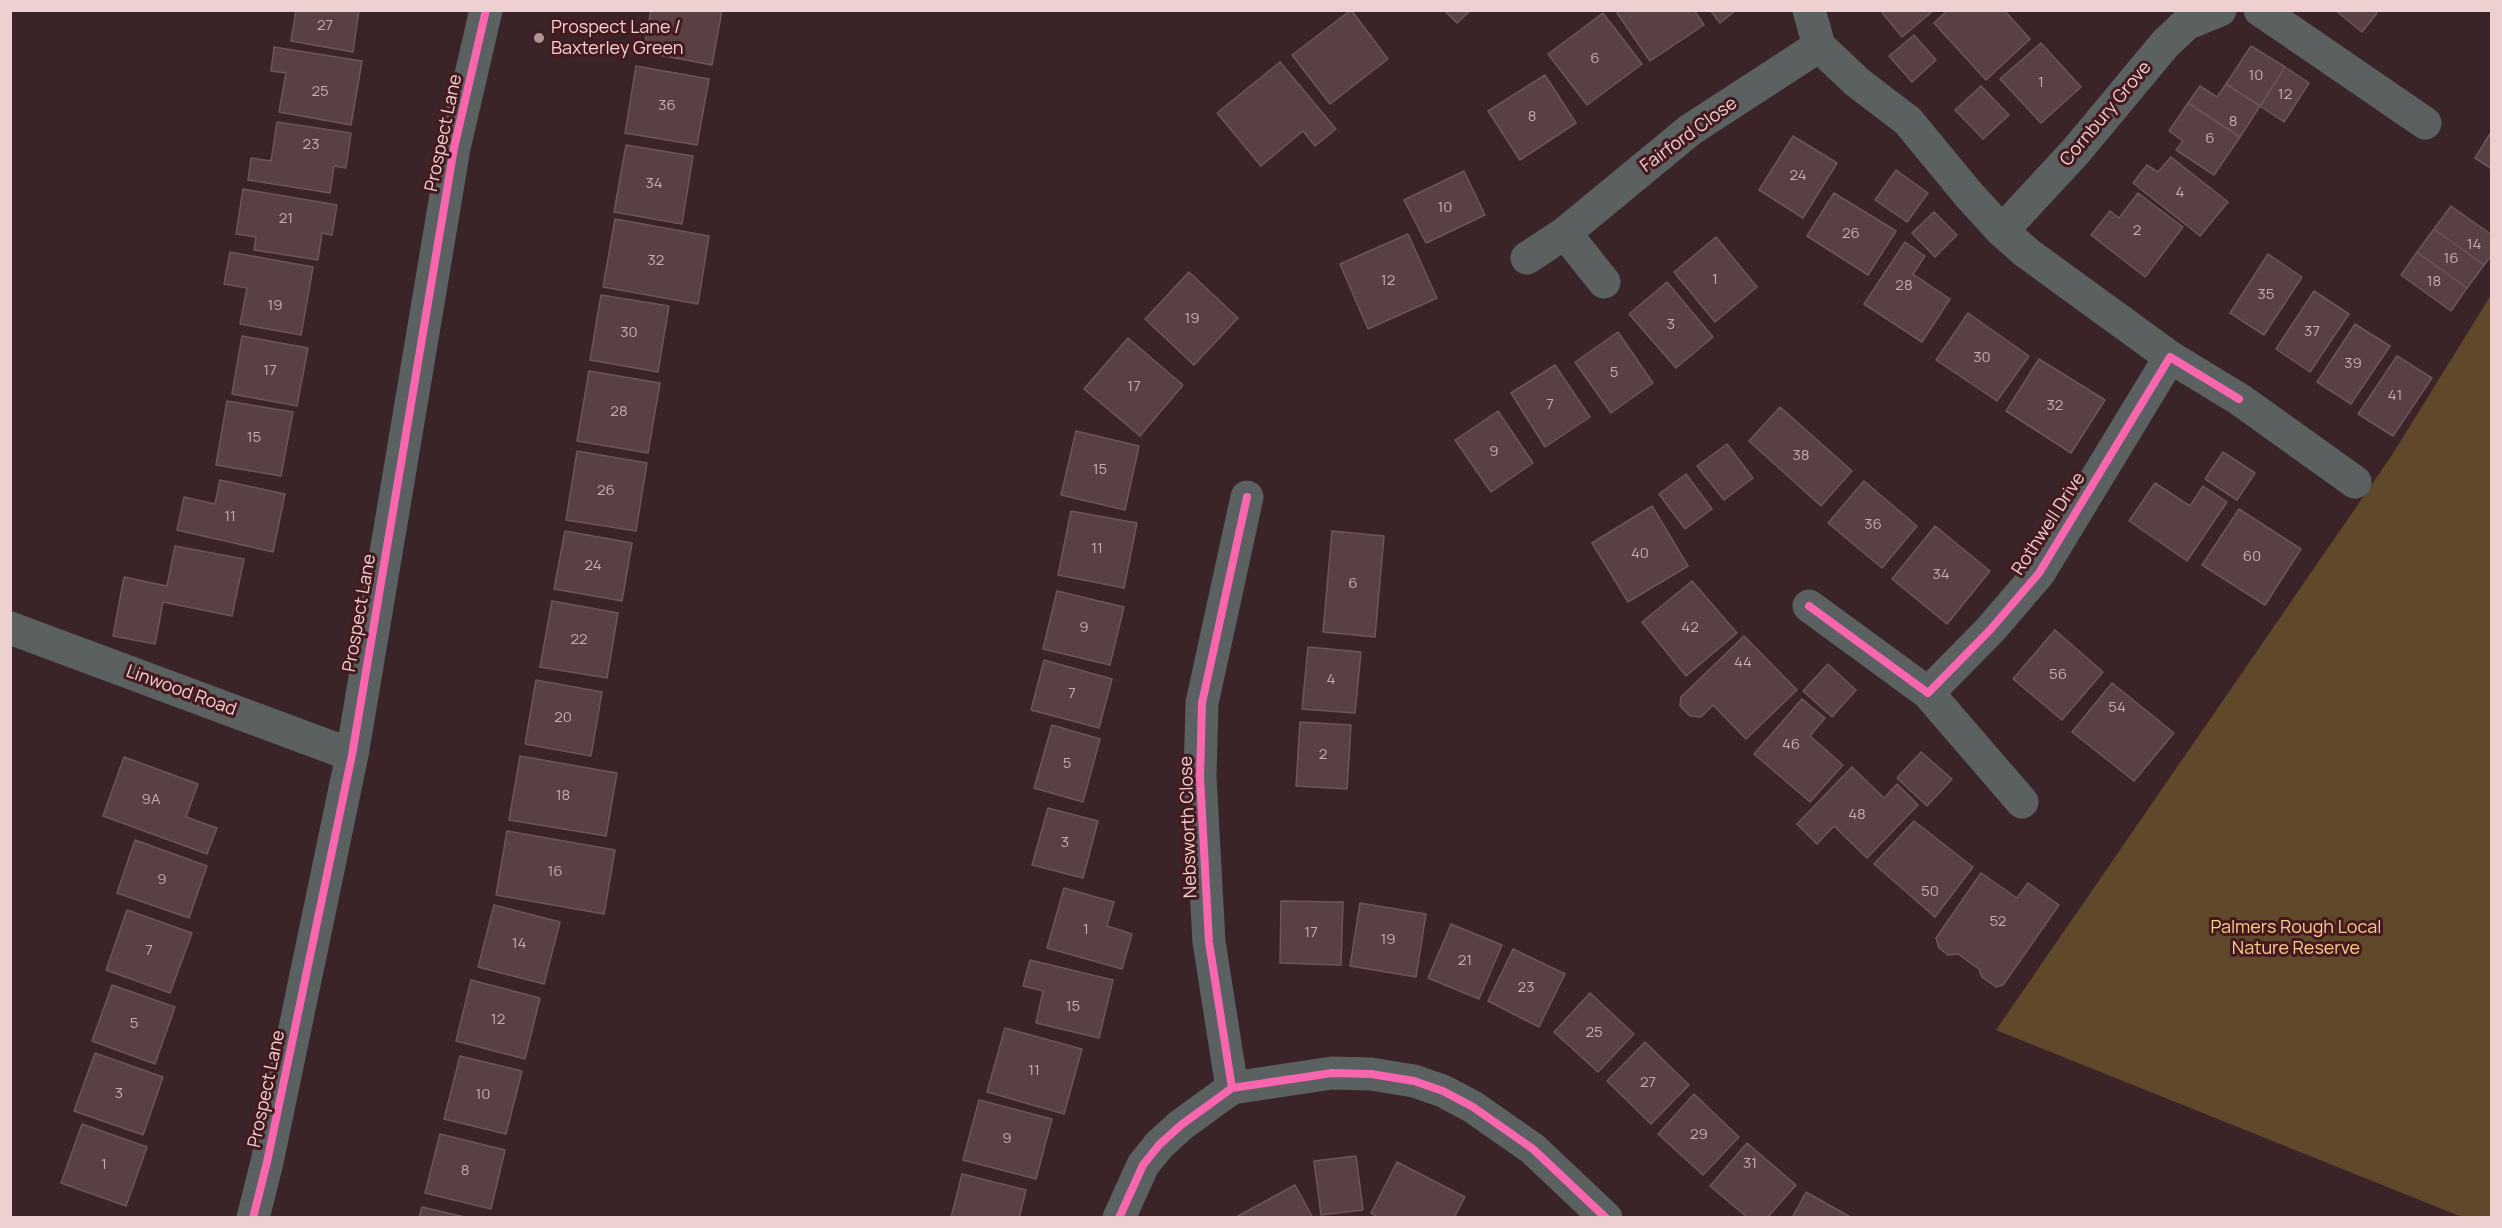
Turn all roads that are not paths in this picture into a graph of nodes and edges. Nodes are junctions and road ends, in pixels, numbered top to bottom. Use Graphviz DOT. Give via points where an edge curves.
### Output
graph roads {
  1 [pos="486,10"];
  2 [pos="1809,10"];
  3 [pos="2220,10"];
  4 [pos="2260,10"];
  5 [pos="1820,46"];
  6 [pos="2425,123"];
  7 [pos="2002,231"];
  8 [pos="1565,233"];
  9 [pos="1527,258"];
  10 [pos="1604,282"];
  11 [pos="2170,357"];
  12 [pos="2355,482"];
  13 [pos="1247,497"];
  14 [pos="1809,606"];
  15 [pos="10,628"];
  16 [pos="1928,693"];
  17 [pos="352,755"];
  18 [pos="2022,802"];
  19 [pos="1232,1088"];
  20 [pos="252,1218"];
  21 [pos="1119,1218"];
  22 [pos="1606,1218"];
  1 -- 17 [label="street, Prospect Lane" via="454,148"];
  2 -- 5 [label="street"];
  3 -- 7 [label="street, Cornbury Grove" via="2186,24 2165,44 2076,151"];
  4 -- 6 [label="street"];
  5 -- 7 [label="street" via="1857,82 1908,121"];
  5 -- 8 [label="street, Fairford Close" via="1690,130"];
  7 -- 11 [label="street"];
  8 -- 9 [label="street, Fairford Close"];
  8 -- 10 [label="street"];
  11 -- 12 [label="street" via="2239,399"];
  11 -- 16 [label="street, Rothwell Drive" via="2039,573"];
  13 -- 19 [label="street, Nebsworth Close" via="1202,703 1200,777 1209,942"];
  14 -- 16 [label="street"];
  15 -- 17 [label="street, Linwood Road"];
  16 -- 18 [label="street"];
  17 -- 20 [label="street, Prospect Lane"];
  19 -- 21 [label="street" via="1159,1145 1143,1165"];
  19 -- 22 [label="street" via="1342,1073 1414,1081 1443,1091 1533,1149"];
}
